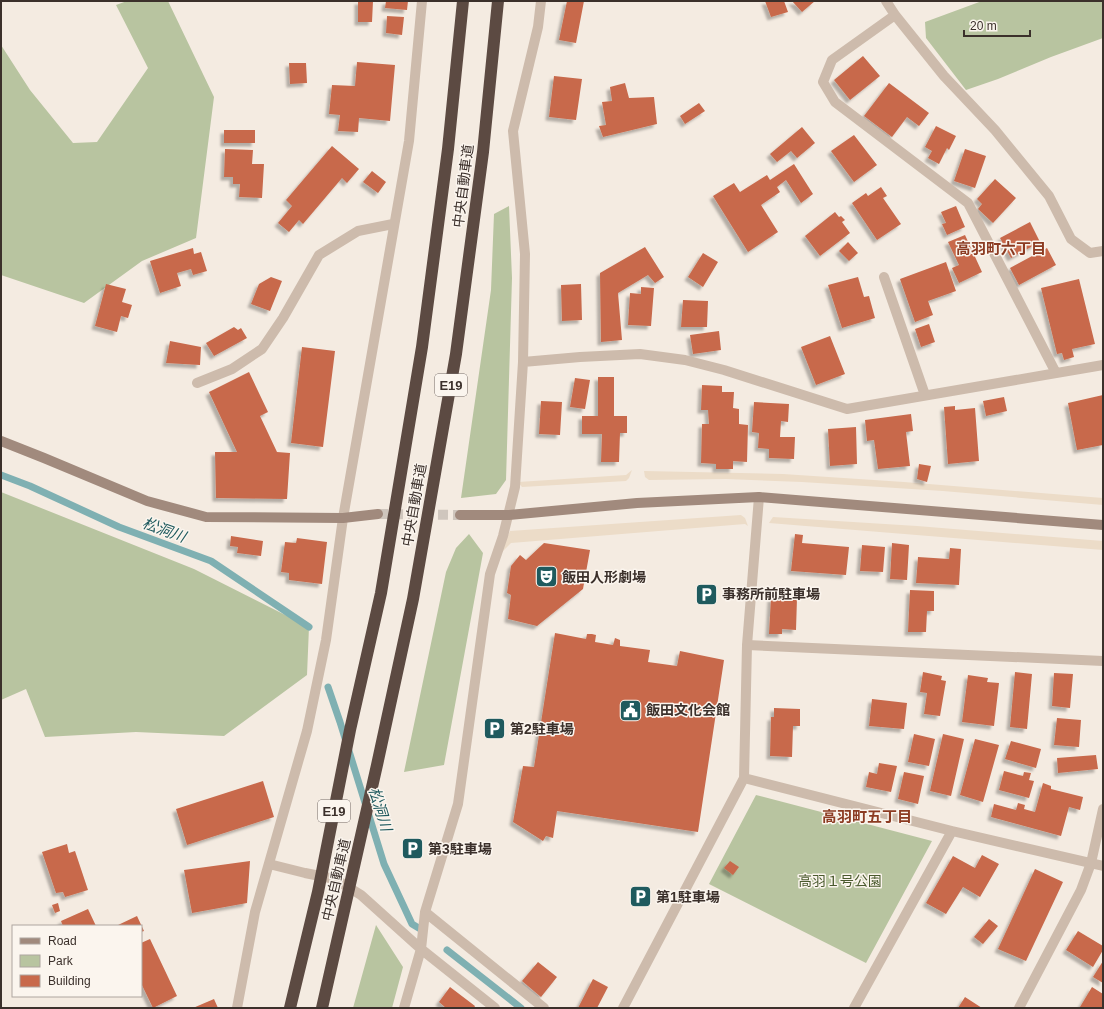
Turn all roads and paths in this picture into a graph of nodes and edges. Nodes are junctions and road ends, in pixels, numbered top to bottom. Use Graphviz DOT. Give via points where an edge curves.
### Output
graph roads {
  1 [pos="422,1"];
  2 [pos="463,1"];
  3 [pos="498,1"];
  4 [pos="541,1"];
  5 [pos="886,1"];
  6 [pos="895,15"];
  7 [pos="393,224"];
  8 [pos="1103,251"];
  9 [pos="884,277"];
  10 [pos="523,362"];
  11 [pos="1103,365"];
  12 [pos="1056,373"];
  13 [pos="197,383"];
  14 [pos="925,395"];
  15 [pos="1,441"];
  16 [pos="759,497"];
  17 [pos="378,514"];
  18 [pos="460,515"];
  19 [pos="509,515"];
  20 [pos="343,518"];
  21 [pos="1103,525"];
  22 [pos="747,645"];
  23 [pos="1103,661"];
  24 [pos="744,778"];
  25 [pos="1103,809"];
  26 [pos="952,831"];
  27 [pos="1091,863"];
  28 [pos="269,864"];
  29 [pos="1103,866"];
  30 [pos="425,912"];
  31 [pos="421,949"];
  32 [pos="237,1008"];
  33 [pos="290,1008"];
  34 [pos="322,1008"];
  35 [pos="404,1008"];
  36 [pos="494,1008"];
  37 [pos="544,1008"];
  38 [pos="622,1008"];
  39 [pos="854,1008"];
  40 [pos="1018,1008"];
  1 -- 7 [label="street" via="409,141"];
  2 -- 33 [label="highway, 中央自動車道 / E19" via="448,149 422,347 381,593 350,730 318,892"];
  3 -- 34 [label="highway, 中央自動車道 / E19" via="483,152 456,354 413,598"];
  4 -- 10 [label="street" via="538,27 513,131 524,254"];
  5 -- 6 [label="street"];
  6 -- 8 [label="street" via="944,76 995,130 1049,196 1072,239 1090,253"];
  6 -- 12 [label="street" via="832,60 823,82 835,102 968,203"];
  7 -- 13 [label="street" via="358,231 319,255 262,349 232,369"];
  7 -- 20 [label="street"];
  9 -- 14 [label="street"];
  10 -- 14 [label="street" via="640,354 685,360 847,409"];
  10 -- 19 [label="street" via="515,487"];
  11 -- 12 [label="street"];
  12 -- 14 [label="street"];
  15 -- 20 [label="street" via="147,501 206,517"];
  16 -- 19 [label="street" via="637,503"];
  16 -- 21 [label="street"];
  16 -- 22 [label="street"];
  17 -- 20 [label="street"];
  18 -- 19 [label="street"];
  19 -- 30 [label="street" via="490,574 458,804"];
  20 -- 28 [label="street" via="326,640 307,732"];
  22 -- 23 [label="street"];
  22 -- 24 [label="street"];
  24 -- 26 [label="street"];
  24 -- 38 [label="street"];
  25 -- 27 [label="street"];
  26 -- 27 [label="street"];
  26 -- 39 [label="street"];
  27 -- 29 [label="street"];
  27 -- 40 [label="street" via="1081,890"];
  28 -- 31 [label="street" via="335,879 361,895"];
  28 -- 32 [label="street" via="255,912"];
  30 -- 31 [label="street"];
  30 -- 37 [label="street"];
  31 -- 35 [label="street"];
  31 -- 36 [label="street"];
}
